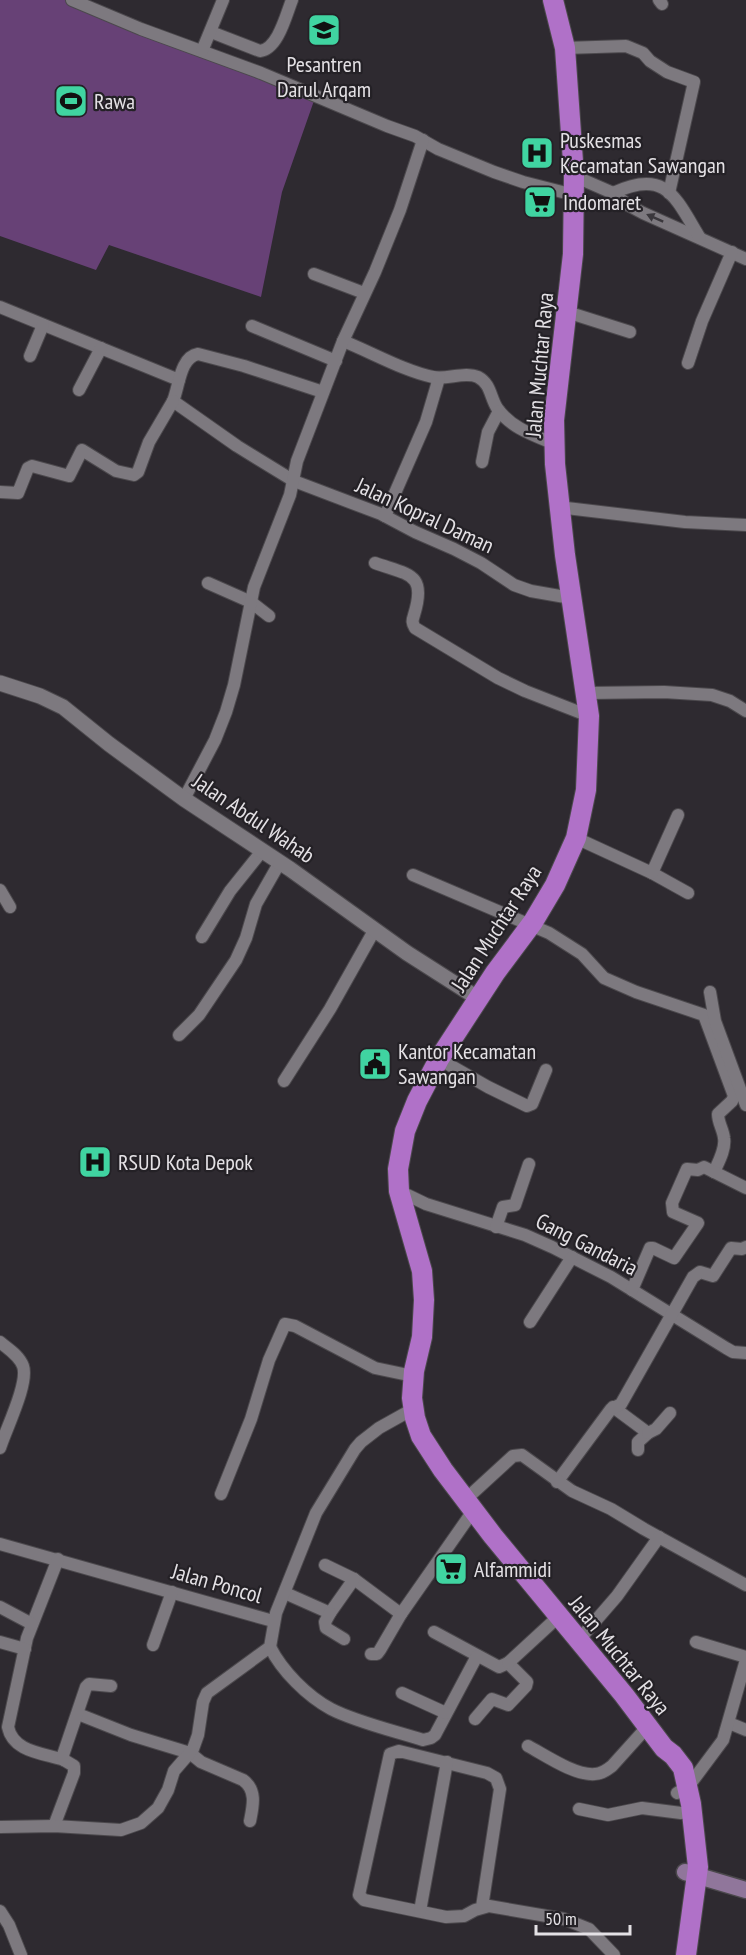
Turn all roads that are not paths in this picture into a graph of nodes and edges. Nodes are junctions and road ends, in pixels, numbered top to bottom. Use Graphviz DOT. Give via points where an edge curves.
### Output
graph roads {
  1 [pos="72,0"];
  2 [pos="223,0"];
  3 [pos="292,0"];
  4 [pos="553,0"];
  5 [pos="211,33"];
  6 [pos="565,48"];
  7 [pos="202,51"];
  8 [pos="423,140"];
  9 [pos="574,185"];
  10 [pos="613,193"];
  11 [pos="669,193"];
  12 [pos="700,238"];
  13 [pos="732,252"];
  14 [pos="746,259"];
  15 [pos="314,274"];
  16 [pos="364,293"];
  17 [pos="0,307"];
  18 [pos="567,312"];
  19 [pos="43,325"];
  20 [pos="252,326"];
  21 [pos="630,332"];
  22 [pos="343,341"];
  23 [pos="101,348"];
  24 [pos="30,356"];
  25 [pos="336,361"];
  26 [pos="688,363"];
  27 [pos="439,378"];
  28 [pos="179,380"];
  29 [pos="80,390"];
  30 [pos="323,392"];
  31 [pos="173,401"];
  32 [pos="499,411"];
  33 [pos="555,444"];
  34 [pos="482,462"];
  35 [pos="294,481"];
  36 [pos="0,492"];
  37 [pos="558,507"];
  38 [pos="385,516"];
  39 [pos="746,525"];
  40 [pos="375,563"];
  41 [pos="208,583"];
  42 [pos="571,598"];
  43 [pos="251,602"];
  44 [pos="269,616"];
  45 [pos="1,686"];
  46 [pos="586,693"];
  47 [pos="746,711"];
  48 [pos="589,716"];
  49 [pos="184,799"];
  50 [pos="678,815"];
  51 [pos="577,831"];
  52 [pos="262,851"];
  53 [pos="280,862"];
  54 [pos="652,873"];
  55 [pos="413,874"];
  56 [pos="0,890"];
  57 [pos="688,894"];
  58 [pos="10,907"];
  59 [pos="530,925"];
  60 [pos="375,929"];
  61 [pos="202,937"];
  62 [pos="710,992"];
  63 [pos="479,999"];
  64 [pos="710,1021"];
  65 [pos="179,1035"];
  66 [pos="439,1059"];
  67 [pos="546,1070"];
  68 [pos="284,1081"];
  69 [pos="746,1105"];
  70 [pos="530,1164"];
  71 [pos="714,1172"];
  72 [pos="746,1188"];
  73 [pos="399,1191"];
  74 [pos="496,1227"];
  75 [pos="746,1247"];
  76 [pos="572,1257"];
  77 [pos="632,1290"];
  78 [pos="672,1315"];
  79 [pos="530,1322"];
  80 [pos="0,1342"];
  81 [pos="746,1353"];
  82 [pos="415,1369"];
  83 [pos="613,1407"];
  84 [pos="413,1409"];
  85 [pos="670,1413"];
  86 [pos="648,1433"];
  87 [pos="0,1448"];
  88 [pos="638,1450"];
  89 [pos="557,1482"];
  90 [pos="221,1494"];
  91 [pos="469,1506"];
  92 [pos="659,1537"];
  93 [pos="0,1545"];
  94 [pos="58,1559"];
  95 [pos="325,1565"];
  96 [pos="354,1579"];
  97 [pos="746,1585"];
  98 [pos="172,1592"];
  99 [pos="285,1593"];
  100 [pos="0,1607"];
  101 [pos="330,1613"];
  102 [pos="401,1614"];
  103 [pos="558,1617"];
  104 [pos="273,1621"];
  105 [pos="32,1624"];
  106 [pos="434,1632"];
  107 [pos="344,1639"];
  108 [pos="578,1641"];
  109 [pos="0,1642"];
  110 [pos="696,1642"];
  111 [pos="153,1645"];
  112 [pos="270,1647"];
  113 [pos="25,1649"];
  114 [pos="371,1654"];
  115 [pos="477,1656"];
  116 [pos="746,1658"];
  117 [pos="508,1663"];
  118 [pos="111,1686"];
  119 [pos="402,1693"];
  120 [pos="446,1713"];
  121 [pos="78,1714"];
  122 [pos="475,1719"];
  123 [pos="729,1724"];
  124 [pos="648,1726"];
  125 [pos="746,1730"];
  126 [pos="528,1746"];
  127 [pos="190,1753"];
  128 [pos="64,1760"];
  129 [pos="447,1762"];
  130 [pos="683,1790"];
  131 [pos="579,1809"];
  132 [pos="681,1813"];
  133 [pos="250,1821"];
  134 [pos="54,1826"];
  135 [pos="0,1827"];
  136 [pos="691,1873"];
  137 [pos="746,1890"];
  138 [pos="482,1907"];
  139 [pos="0,1911"];
  140 [pos="420,1911"];
  141 [pos="21,1955"];
  142 [pos="614,1955"];
  143 [pos="680,1955"];
  144 [pos="686,1955"];
  1 -- 7 [label="street"];
  2 -- 5 [label="street"];
  3 -- 5 [label="street" via="273,45 266,51"];
  4 -- 6 [label="highway, Jalan Muchtar Raya"];
  5 -- 7 [label="street"];
  6 -- 9 [label="highway, Jalan Muchtar Raya"];
  6 -- 11 [label="street" via="626,46 668,72 694,82"];
  7 -- 8 [label="street"];
  8 -- 9 [label="street" via="523,182"];
  8 -- 16 [label="street" via="400,210"];
  9 -- 10 [label="street"];
  9 -- 18 [label="highway, Jalan Muchtar Raya"];
  10 -- 11 [label="street" via="642,182 654,183"];
  12 -- 10 [label="street, one-way" via="643,213"];
  11 -- 12 [label="street"];
  12 -- 13 [label="street"];
  13 -- 14 [label="street"];
  13 -- 26 [label="street"];
  15 -- 16 [label="street"];
  16 -- 22 [label="street"];
  17 -- 19 [label="street"];
  18 -- 21 [label="street"];
  18 -- 33 [label="highway, Jalan Muchtar Raya" via="556,396"];
  19 -- 23 [label="street"];
  19 -- 24 [label="street"];
  20 -- 25 [label="street"];
  22 -- 25 [label="street"];
  22 -- 27 [label="street"];
  23 -- 28 [label="street"];
  23 -- 29 [label="street"];
  25 -- 30 [label="street"];
  27 -- 32 [label="street" via="479,378"];
  27 -- 38 [label="street" via="426,422"];
  28 -- 30 [label="street" via="189,358 198,354"];
  28 -- 31 [label="street"];
  30 -- 35 [label="street" via="297,461"];
  31 -- 35 [label="street, Jalan Kopral Daman"];
  31 -- 36 [label="street" via="134,475 116,471 82,450 69,476 32,466 18,493"];
  32 -- 33 [label="street" via="517,427"];
  32 -- 34 [label="street" via="488,432"];
  33 -- 37 [label="highway, Jalan Muchtar Raya"];
  35 -- 38 [label="street, Jalan Kopral Daman"];
  35 -- 43 [label="street"];
  37 -- 39 [label="street"];
  37 -- 42 [label="highway, Jalan Muchtar Raya"];
  38 -- 42 [label="street, Jalan Kopral Daman" via="465,554 514,585"];
  40 -- 48 [label="street" via="408,574 416,581 419,595 412,621 415,628 498,678"];
  41 -- 43 [label="street"];
  42 -- 46 [label="highway, Jalan Muchtar Raya"];
  43 -- 44 [label="street"];
  43 -- 49 [label="street" via="226,712"];
  45 -- 49 [label="street, Jalan Abdul Wahab" via="33,693 63,707"];
  46 -- 47 [label="street" via="712,695"];
  46 -- 48 [label="highway, Jalan Muchtar Raya"];
  48 -- 51 [label="highway, Jalan Muchtar Raya" via="588,765"];
  49 -- 52 [label="street, Jalan Abdul Wahab"];
  50 -- 54 [label="street"];
  51 -- 54 [label="street"];
  51 -- 59 [label="highway, Jalan Muchtar Raya" via="555,885"];
  52 -- 53 [label="street, Jalan Abdul Wahab"];
  52 -- 61 [label="street" via="230,891"];
  53 -- 60 [label="street, Jalan Abdul Wahab"];
  53 -- 65 [label="street" via="256,904 236,960 199,1016"];
  54 -- 57 [label="street"];
  55 -- 59 [label="street"];
  56 -- 58 [label="street"];
  59 -- 63 [label="highway, Jalan Muchtar Raya"];
  59 -- 64 [label="street" via="582,954 604,978 704,1015"];
  60 -- 63 [label="street, Jalan Abdul Wahab"];
  60 -- 68 [label="street"];
  62 -- 64 [label="street"];
  63 -- 66 [label="highway, Jalan Muchtar Raya"];
  64 -- 69 [label="street"];
  64 -- 71 [label="street" via="734,1096 718,1114 724,1143"];
  66 -- 67 [label="street" via="527,1106 532,1104"];
  66 -- 73 [label="highway, Jalan Muchtar Raya" via="405,1131 398,1169"];
  70 -- 74 [label="street" via="515,1205 503,1207"];
  71 -- 72 [label="street"];
  71 -- 77 [label="street" via="704,1167 687,1168 672,1203 673,1212 698,1223 674,1258 650,1248"];
  73 -- 74 [label="street, Gang Gandaria"];
  73 -- 82 [label="highway, Jalan Muchtar Raya" via="424,1283 424,1316"];
  74 -- 76 [label="street, Gang Gandaria" via="525,1235"];
  75 -- 78 [label="street" via="730,1248 713,1276 696,1273"];
  76 -- 77 [label="street, Gang Gandaria"];
  76 -- 79 [label="street"];
  77 -- 78 [label="street, Gang Gandaria"];
  78 -- 81 [label="street, Gang Gandaria" via="726,1348"];
  78 -- 83 [label="street" via="621,1404"];
  80 -- 87 [label="street" via="20,1360 24,1376"];
  82 -- 84 [label="highway, Jalan Muchtar Raya"];
  82 -- 90 [label="street" via="375,1368 285,1324"];
  83 -- 86 [label="street"];
  83 -- 89 [label="street"];
  84 -- 91 [label="highway, Jalan Muchtar Raya" via="429,1450"];
  84 -- 99 [label="street, Jalan Poncol" via="374,1432 355,1449 309,1526"];
  85 -- 86 [label="street"];
  86 -- 88 [label="street" via="638,1442"];
  89 -- 91 [label="street" via="517,1454"];
  89 -- 92 [label="street"];
  91 -- 102 [label="street"];
  91 -- 103 [label="highway, Jalan Muchtar Raya"];
  92 -- 97 [label="street"];
  92 -- 108 [label="street" via="617,1596"];
  93 -- 94 [label="street, Jalan Poncol"];
  94 -- 98 [label="street, Jalan Poncol"];
  94 -- 105 [label="street"];
  95 -- 96 [label="street"];
  96 -- 101 [label="street"];
  96 -- 102 [label="street"];
  98 -- 104 [label="street, Jalan Poncol"];
  98 -- 111 [label="street"];
  99 -- 101 [label="street"];
  99 -- 104 [label="street, Jalan Poncol"];
  100 -- 105 [label="street"];
  101 -- 107 [label="street" via="326,1628"];
  102 -- 114 [label="street" via="380,1650"];
  103 -- 108 [label="highway, Jalan Muchtar Raya"];
  103 -- 117 [label="street"];
  104 -- 112 [label="street"];
  105 -- 113 [label="street"];
  106 -- 115 [label="street"];
  108 -- 124 [label="highway, Jalan Muchtar Raya"];
  109 -- 113 [label="street"];
  110 -- 116 [label="street"];
  112 -- 120 [label="street" via="293,1678 325,1705 342,1713 423,1740 435,1735"];
  112 -- 127 [label="street" via="207,1693"];
  113 -- 128 [label="street" via="8,1727 10,1734 18,1746"];
  115 -- 117 [label="street" via="500,1668"];
  115 -- 120 [label="street"];
  116 -- 123 [label="street"];
  117 -- 122 [label="street" via="527,1682 526,1686 508,1705 491,1700"];
  118 -- 121 [label="street" via="88,1684"];
  119 -- 120 [label="street"];
  121 -- 127 [label="street"];
  121 -- 128 [label="street"];
  123 -- 125 [label="street"];
  123 -- 130 [label="street" via="717,1750"];
  124 -- 126 [label="street" via="612,1766 593,1774 578,1772"];
  124 -- 130 [label="highway, Jalan Muchtar Raya" via="683,1768"];
  127 -- 133 [label="street" via="249,1784 253,1799"];
  127 -- 134 [label="street" via="174,1771 158,1808 141,1823 120,1830"];
  128 -- 134 [label="street" via="74,1766 74,1773"];
  129 -- 138 [label="street" via="487,1773 496,1778 500,1789"];
  129 -- 140 [label="street"];
  129 -- 140 [label="street" via="399,1751 390,1754 359,1889 359,1896 364,1899"];
  130 -- 132 [label="highway, Jalan Muchtar Raya"];
  130 -- 136 [label="highway, Jalan Muchtar Raya"];
  131 -- 132 [label="street" via="608,1815 642,1808"];
  132 -- 136 [label="highway, Jalan Muchtar Raya"];
  134 -- 135 [label="street"];
  136 -- 137 [label="main road"];
  136 -- 143 [label="highway, Jalan Muchtar Raya"];
  136 -- 144 [label="highway, Jalan Muchtar Raya"];
  138 -- 140 [label="street" via="464,1916 446,1917"];
  138 -- 142 [label="street" via="564,1919 589,1929"];
  139 -- 141 [label="street"];
}
